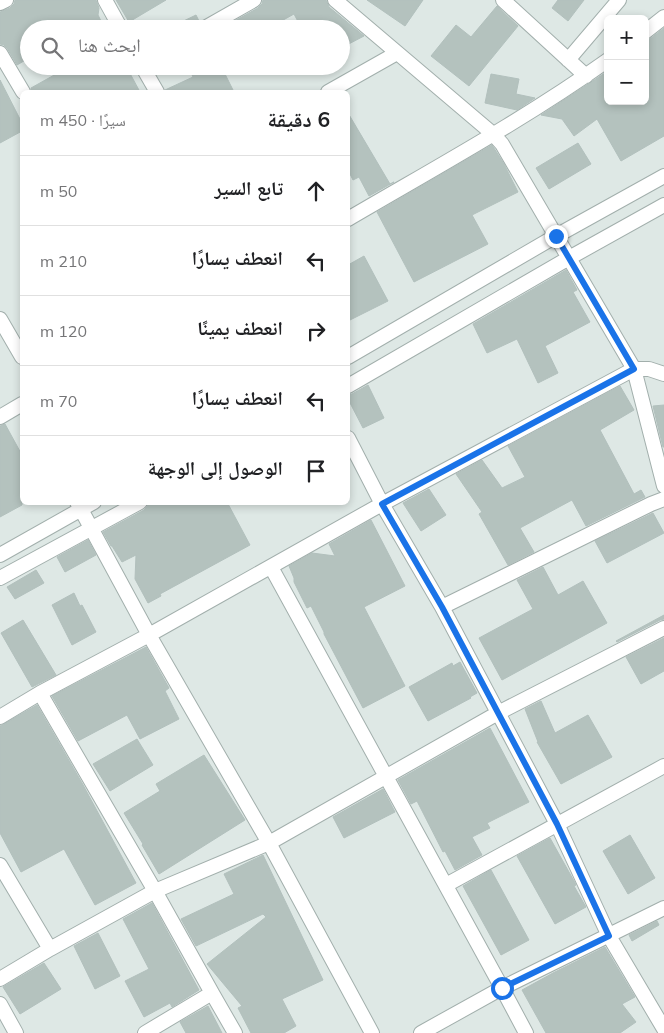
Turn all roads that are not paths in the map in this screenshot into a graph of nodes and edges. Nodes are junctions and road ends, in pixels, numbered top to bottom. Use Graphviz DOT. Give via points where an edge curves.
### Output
graph roads {
  1 [pos="6,0"];
  2 [pos="106,0"];
  3 [pos="254,0"];
  4 [pos="503,0"];
  5 [pos="619,0"];
  6 [pos="0,3"];
  7 [pos="344,3"];
  8 [pos="664,17"];
  9 [pos="117,20"];
  10 [pos="219,20"];
  11 [pos="649,29"];
  12 [pos="0,53"];
  13 [pos="397,53"];
  14 [pos="568,60"];
  15 [pos="604,63"];
  16 [pos="147,75"];
  17 [pos="586,76"];
  18 [pos="22,90"];
  19 [pos="156,90"];
  20 [pos="332,90"];
  21 [pos="494,134"];
  22 [pos="664,176"];
  23 [pos="664,206"];
  24 [pos="350,218"];
  25 [pos="556,236"];
  26 [pos="569,258"];
  27 [pos="0,319"];
  28 [pos="20,354"];
  29 [pos="350,357"];
  30 [pos="634,369"];
  31 [pos="664,374"];
  32 [pos="350,385"];
  33 [pos="20,407"];
  34 [pos="0,416"];
  35 [pos="350,442"];
  36 [pos="664,486"];
  37 [pos="664,499"];
  38 [pos="382,504"];
  39 [pos="135,505"];
  40 [pos="79,506"];
  41 [pos="91,530"];
  42 [pos="0,554"];
  43 [pos="270,567"];
  44 [pos="0,578"];
  45 [pos="442,607"];
  46 [pos="664,628"];
  47 [pos="149,635"];
  48 [pos="40,693"];
  49 [pos="498,713"];
  50 [pos="0,717"];
  51 [pos="664,766"];
  52 [pos="385,777"];
  53 [pos="557,824"];
  54 [pos="269,843"];
  55 [pos="0,865"];
  56 [pos="446,885"];
  57 [pos="155,891"];
  58 [pos="664,908"];
  59 [pos="609,936"];
  60 [pos="50,949"];
  61 [pos="0,979"];
  62 [pos="502,988"];
  63 [pos="212,993"];
  64 [pos="0,1004"];
  65 [pos="664,1030"];
  66 [pos="16,1033"];
  67 [pos="146,1033"];
  68 [pos="235,1033"];
  69 [pos="372,1033"];
  70 [pos="421,1033"];
  71 [pos="526,1033"];
  1 -- 6 [label="street"];
  2 -- 9 [label="street"];
  3 -- 10 [label="street"];
  4 -- 14 [label="street"];
  5 -- 14 [label="street"];
  7 -- 13 [label="street"];
  8 -- 11 [label="street"];
  12 -- 18 [label="street"];
  13 -- 20 [label="street"];
  13 -- 21 [label="street"];
  14 -- 17 [label="street"];
  15 -- 17 [label="street"];
  16 -- 19 [label="street"];
  17 -- 21 [label="street"];
  21 -- 24 [label="street"];
  21 -- 25 [label="street"];
  22 -- 25 [label="street"];
  23 -- 26 [label="street"];
  25 -- 26 [label="street"];
  25 -- 29 [label="street"];
  26 -- 30 [label="street"];
  26 -- 32 [label="street"];
  27 -- 28 [label="street"];
  30 -- 31 [label="street"];
  30 -- 36 [label="street"];
  30 -- 38 [label="street"];
  33 -- 34 [label="street"];
  35 -- 38 [label="street"];
  37 -- 45 [label="street"];
  38 -- 43 [label="street"];
  38 -- 45 [label="street"];
  39 -- 41 [label="street"];
  40 -- 41 [label="street"];
  40 -- 42 [label="street"];
  41 -- 44 [label="street"];
  41 -- 47 [label="street"];
  43 -- 47 [label="street"];
  43 -- 52 [label="street"];
  45 -- 49 [label="street"];
  46 -- 49 [label="street"];
  47 -- 48 [label="street"];
  47 -- 54 [label="street"];
  48 -- 50 [label="street"];
  48 -- 57 [label="street"];
  49 -- 52 [label="street"];
  49 -- 53 [label="street"];
  51 -- 53 [label="street"];
  52 -- 54 [label="street"];
  52 -- 56 [label="street"];
  53 -- 56 [label="street"];
  53 -- 59 [label="street"];
  54 -- 57 [label="street"];
  54 -- 69 [label="street"];
  55 -- 60 [label="street"];
  56 -- 62 [label="street"];
  57 -- 60 [label="street"];
  57 -- 63 [label="street"];
  58 -- 59 [label="street"];
  59 -- 62 [label="street"];
  59 -- 65 [label="street"];
  60 -- 61 [label="street"];
  62 -- 70 [label="street"];
  62 -- 71 [label="street"];
  63 -- 67 [label="street"];
  63 -- 68 [label="street"];
  64 -- 66 [label="street"];
}
